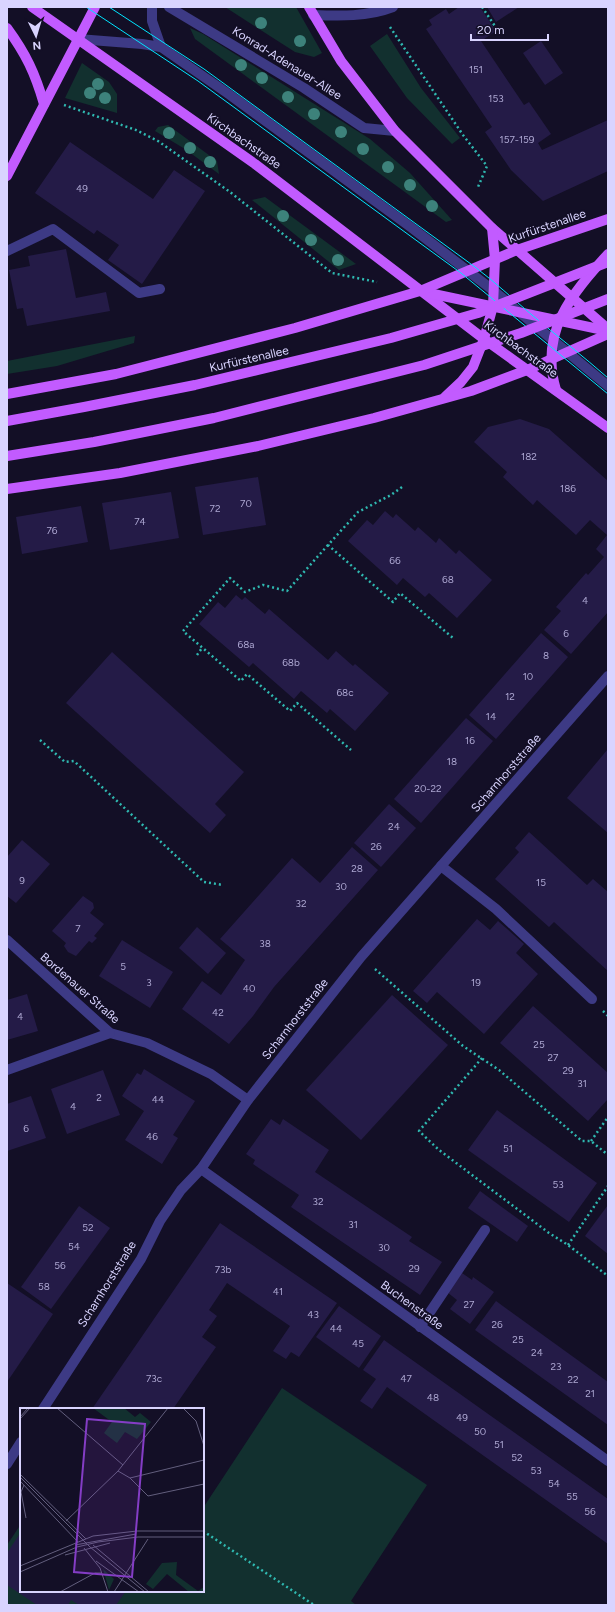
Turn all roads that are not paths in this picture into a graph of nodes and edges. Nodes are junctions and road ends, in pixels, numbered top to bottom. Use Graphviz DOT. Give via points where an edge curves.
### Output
graph roads {
  1 [pos="32,7"];
  2 [pos="95,7"];
  3 [pos="152,7"];
  4 [pos="169,7"];
  5 [pos="393,7"];
  6 [pos="311,11"];
  7 [pos="7,28"];
  8 [pos="78,39"];
  9 [pos="161,47"];
  10 [pos="44,104"];
  11 [pos="395,131"];
  12 [pos="7,176"];
  13 [pos="608,219"];
  14 [pos="492,228"];
  15 [pos="517,250"];
  16 [pos="7,251"];
  17 [pos="608,254"];
  18 [pos="495,259"];
  19 [pos="608,262"];
  20 [pos="468,271"];
  21 [pos="160,289"];
  22 [pos="420,291"];
  23 [pos="494,291"];
  24 [pos="572,296"];
  25 [pos="608,299"];
  26 [pos="494,306"];
  27 [pos="517,312"];
  28 [pos="558,321"];
  29 [pos="608,331"];
  30 [pos="484,339"];
  31 [pos="553,340"];
  32 [pos="567,352"];
  33 [pos="550,359"];
  34 [pos="527,370"];
  35 [pos="608,386"];
  36 [pos="556,390"];
  37 [pos="7,394"];
  38 [pos="441,400"];
  39 [pos="7,421"];
  40 [pos="608,428"];
  41 [pos="7,456"];
  42 [pos="7,489"];
  43 [pos="608,676"];
  44 [pos="441,866"];
  45 [pos="7,940"];
  46 [pos="592,999"];
  47 [pos="110,1033"];
  48 [pos="7,1070"];
  49 [pos="248,1100"];
  50 [pos="201,1169"];
  51 [pos="485,1230"];
  52 [pos="420,1327"];
  53 [pos="44,1408"];
  54 [pos="20,1444"];
  55 [pos="608,1461"];
  56 [pos="7,1464"];
  1 -- 8 [label="main road"];
  2 -- 8 [label="main road"];
  3 -- 9 [label="street" via="152,21"];
  4 -- 11 [label="street, Konrad-Adenauer-Allee" via="304,88 364,128"];
  5 -- 6 [label="street" via="380,12 344,16"];
  6 -- 11 [label="main road" via="341,61"];
  7 -- 10 [label="main road" via="36,77"];
  8 -- 9 [label="street"];
  8 -- 10 [label="main road"];
  8 -- 22 [label="main road, Kirchbachstraße" via="255,164"];
  9 -- 20 [label="street"];
  10 -- 12 [label="main road"];
  11 -- 14 [label="main road"];
  13 -- 15 [label="main road, Kurfürstenallee"];
  14 -- 15 [label="main road"];
  14 -- 18 [label="main road, Kurfürstenallee"];
  15 -- 18 [label="main road, Kurfürstenallee"];
  15 -- 24 [label="main road"];
  16 -- 21 [label="street" via="53,229 139,293"];
  17 -- 24 [label="main road"];
  18 -- 20 [label="main road, Kurfürstenallee"];
  18 -- 23 [label="main road, Kurfürstenallee"];
  19 -- 39 [label="main road, Kurfürstenallee, bridge" via="478,313 391,338 195,385"];
  20 -- 22 [label="main road, Kurfürstenallee"];
  20 -- 23 [label="street"];
  22 -- 26 [label="main road, Kurfürstenallee"];
  22 -- 30 [label="main road, Kirchbachstraße"];
  22 -- 37 [label="main road, Kurfürstenallee" via="213,350 116,374"];
  23 -- 26 [label="main road, Kurfürstenallee"];
  23 -- 27 [label="street"];
  24 -- 28 [label="main road"];
  24 -- 29 [label="main road"];
  25 -- 41 [label="main road, bridge" via="520,333 424,365 214,418"];
  26 -- 27 [label="main road, Kurfürstenallee"];
  26 -- 30 [label="main road, Kurfürstenallee"];
  27 -- 28 [label="main road, Kurfürstenallee"];
  27 -- 31 [label="street"];
  28 -- 29 [label="main road, Kurfürstenallee"];
  28 -- 31 [label="main road"];
  29 -- 32 [label="main road, Kurfürstenallee"];
  30 -- 34 [label="main road, Kirchbachstraße"];
  30 -- 38 [label="main road, Kurfürstenallee" via="473,367"];
  31 -- 32 [label="street"];
  31 -- 33 [label="main road"];
  32 -- 33 [label="main road, Kurfürstenallee"];
  32 -- 35 [label="street"];
  33 -- 34 [label="main road, Kurfürstenallee"];
  33 -- 36 [label="main road"];
  34 -- 36 [label="main road, Kirchbachstraße"];
  34 -- 38 [label="main road, Kurfürstenallee"];
  36 -- 40 [label="main road, Kirchbachstraße"];
  38 -- 42 [label="main road, Kurfürstenallee" via="258,446 120,473"];
  43 -- 44 [label="street, Scharnhorststraße"];
  44 -- 46 [label="street" via="496,909"];
  44 -- 49 [label="street, Scharnhorststraße" via="361,957"];
  45 -- 47 [label="street, Bordenauer Straße"];
  47 -- 48 [label="street"];
  47 -- 49 [label="street, Bordenauer Straße" via="147,1043 211,1074"];
  49 -- 50 [label="street, Scharnhorststraße"];
  50 -- 52 [label="street, Buchenstraße"];
  50 -- 53 [label="street, Scharnhorststraße" via="181,1190 160,1221 141,1258"];
  51 -- 52 [label="street"];
  52 -- 55 [label="street, Buchenstraße"];
  54 -- 56 [label="street"];
}
